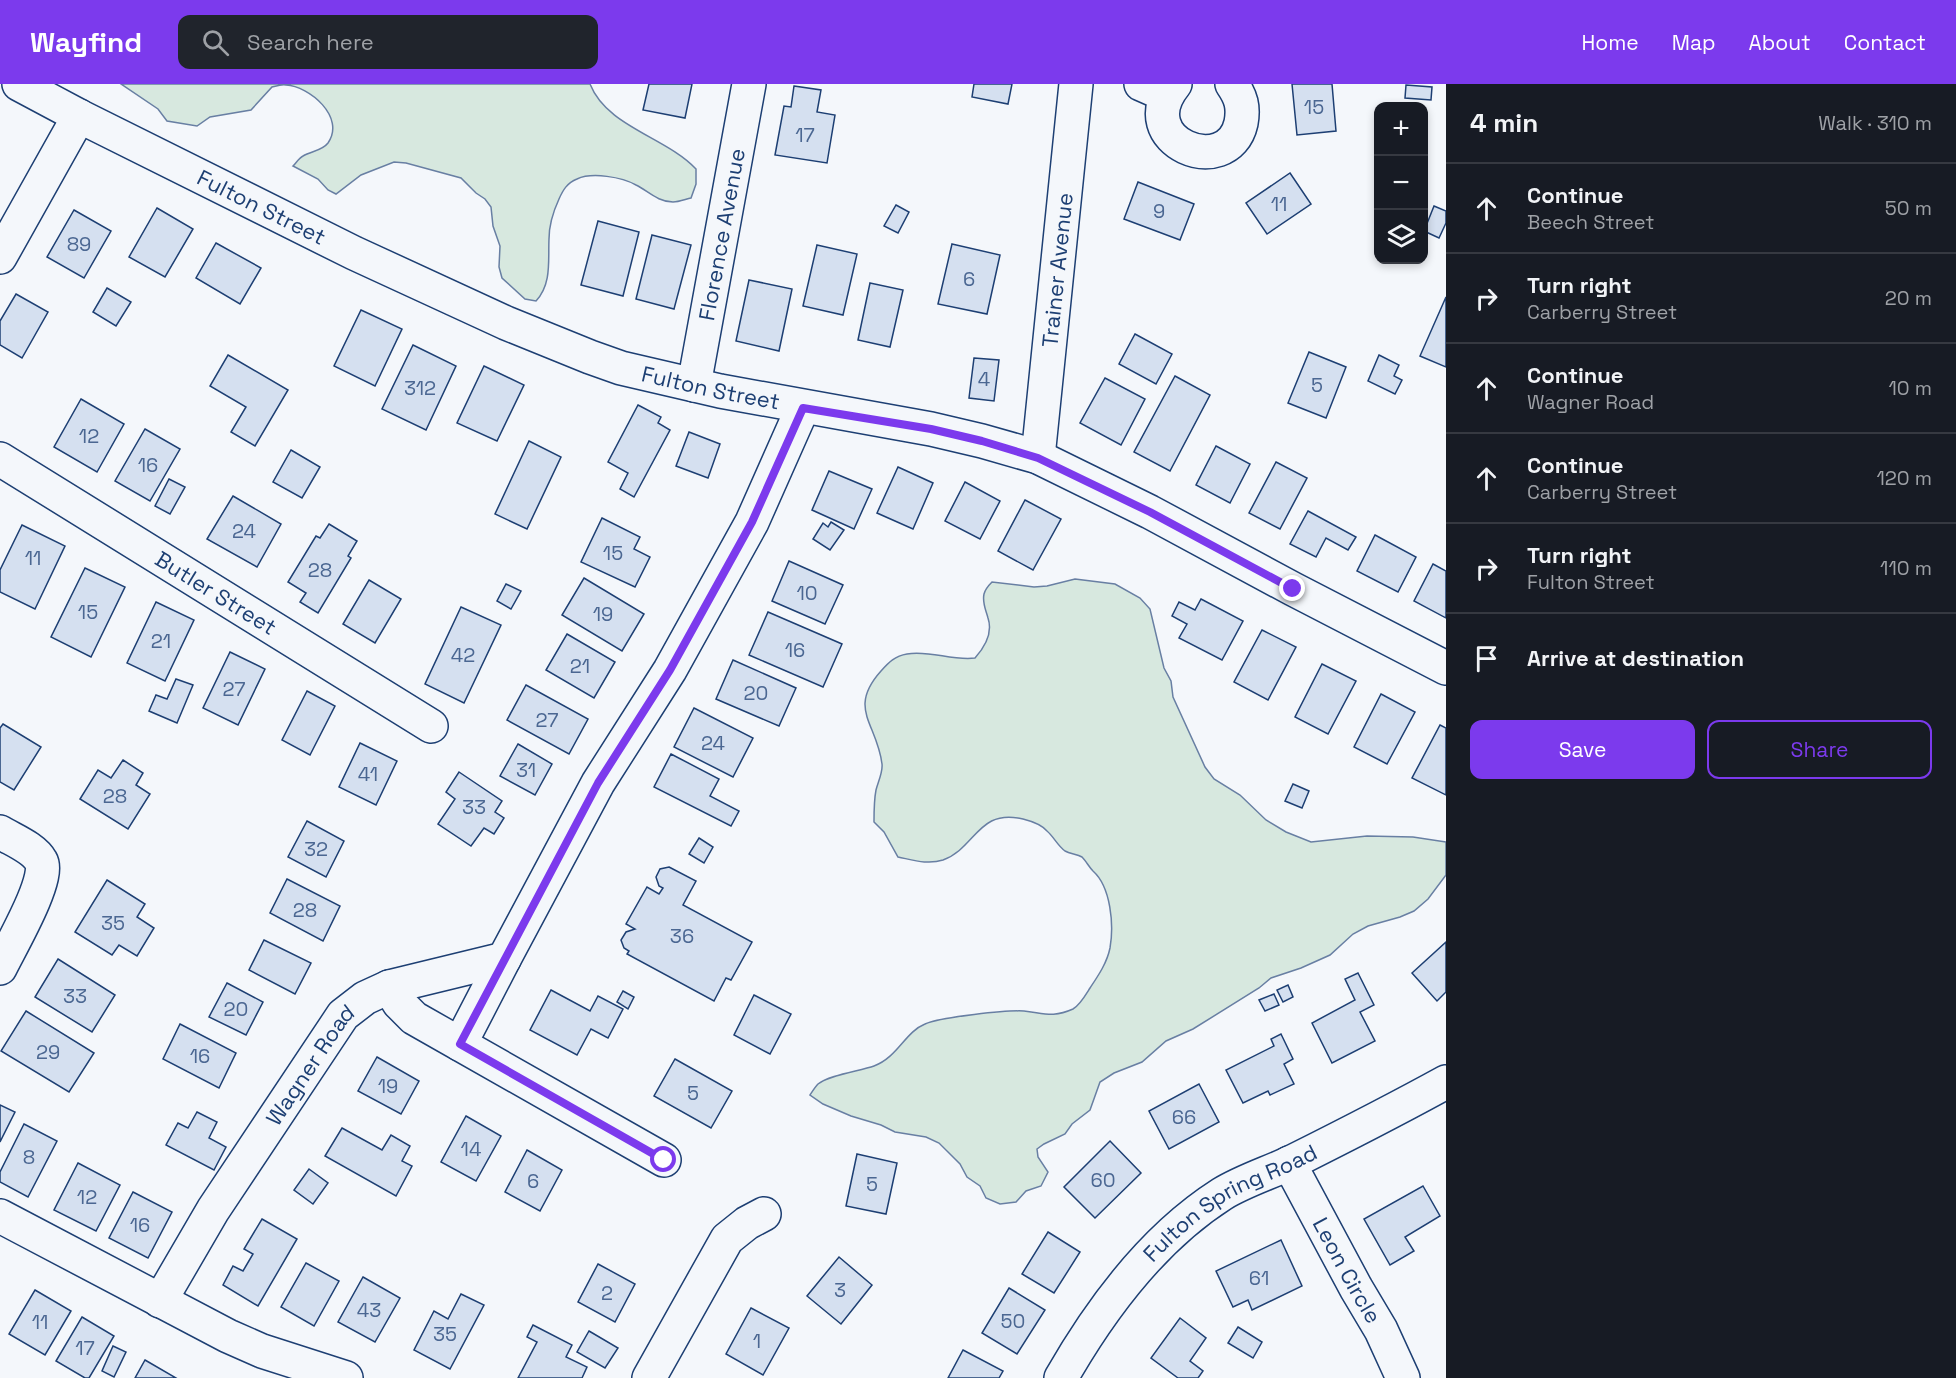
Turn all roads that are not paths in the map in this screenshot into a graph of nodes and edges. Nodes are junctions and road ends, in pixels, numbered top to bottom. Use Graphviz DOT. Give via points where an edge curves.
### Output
graph roads {
  1 [pos="19,84"];
  2 [pos="749,84"];
  3 [pos="1076,84"];
  4 [pos="1232,84"];
  5 [pos="1161,88"];
  6 [pos="80,116"];
  7 [pos="0,257"];
  8 [pos="694,385"];
  9 [pos="803,408"];
  10 [pos="1038,458"];
  11 [pos="0,459"];
  12 [pos="1446,668"];
  13 [pos="431,726"];
  14 [pos="0,832"];
  15 [pos="504,959"];
  16 [pos="0,968"];
  17 [pos="389,987"];
  18 [pos="460,1044"];
  19 [pos="1446,1082"];
  20 [pos="664,1160"];
  21 [pos="1289,1163"];
  22 [pos="764,1214"];
  23 [pos="0,1216"];
  24 [pos="160,1301"];
  25 [pos="346,1378"];
  26 [pos="649,1378"];
  27 [pos="1061,1378"];
  28 [pos="1403,1378"];
  1 -- 6 [label="street, Fulton Street"];
  2 -- 8 [label="street, Florence Avenue"];
  3 -- 10 [label="street, Trainer Avenue"];
  4 -- 5 [label="street" via="1243,110 1239,131 1230,142 1213,151 1196,152 1179,145 1169,135"];
  6 -- 7 [label="street"];
  6 -- 8 [label="street, Fulton Street" via="354,253 536,337 621,368"];
  8 -- 9 [label="street, Fulton Street"];
  9 -- 10 [label="street, Fulton Street" via="931,429"];
  9 -- 15 [label="street" via="752,522 670,670 598,783"];
  10 -- 12 [label="street, Fulton Street" via="1150,512"];
  11 -- 13 [label="street, Butler Street"];
  14 -- 16 [label="street" via="33,852 44,867 38,891"];
  15 -- 17 [label="street, Wagner Road"];
  15 -- 18 [label="street"];
  17 -- 18 [label="street" via="414,1018"];
  17 -- 24 [label="street, Wagner Road" via="364,998 343,1015 213,1210"];
  18 -- 20 [label="street"];
  19 -- 21 [label="street, Fulton Spring Road"];
  21 -- 27 [label="street, Fulton Spring Road" via="1223,1193 1183,1222 1146,1258 1105,1310"];
  21 -- 28 [label="street, Leon Circle" via="1382,1330"];
  22 -- 26 [label="street" via="727,1239"];
  23 -- 24 [label="street"];
  24 -- 25 [label="street" via="262,1351"];
}
